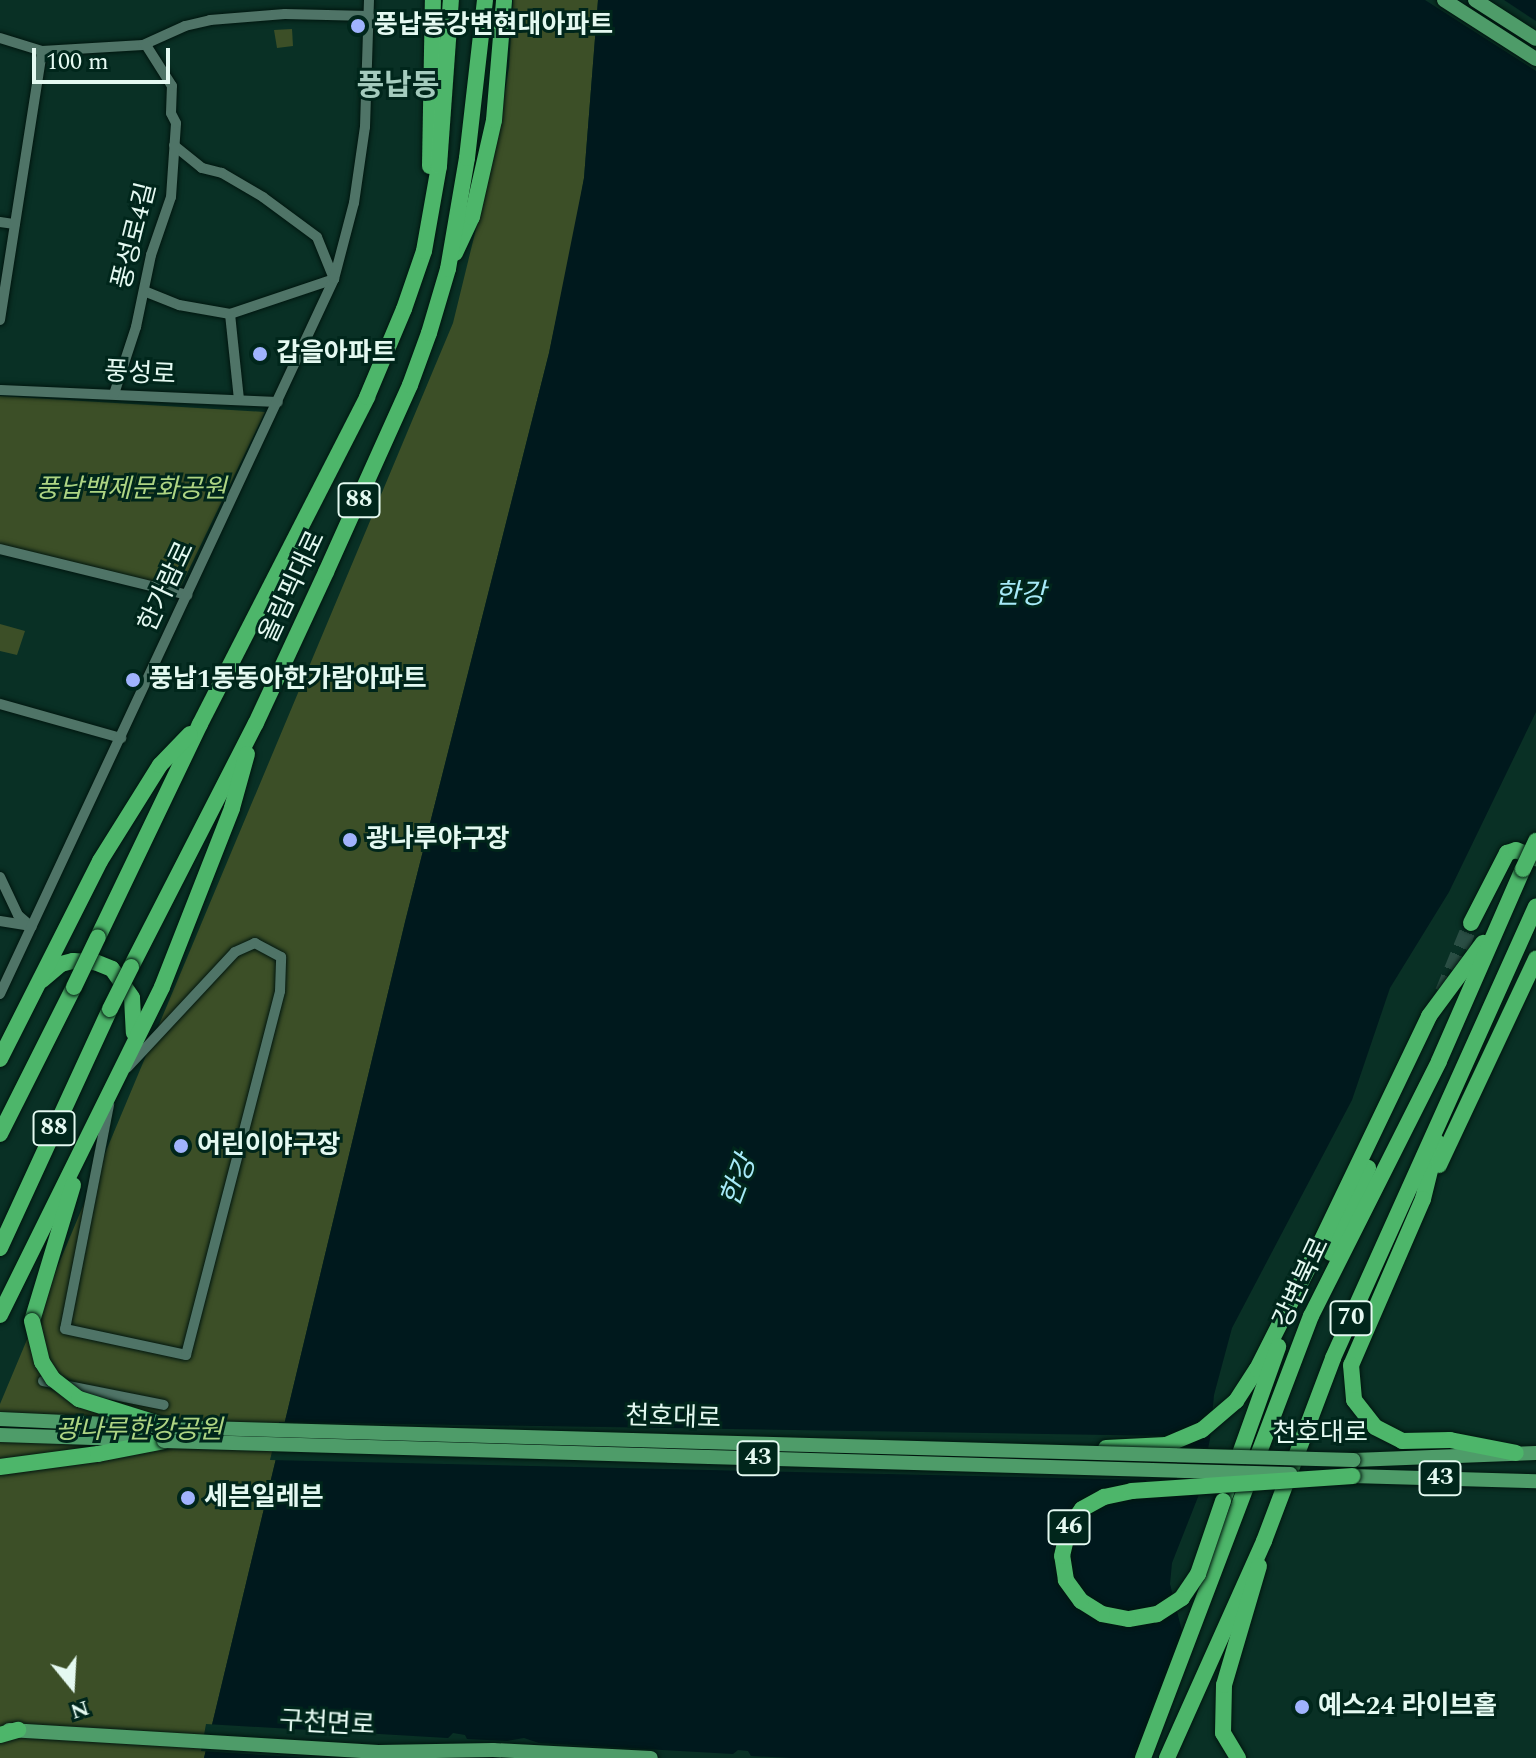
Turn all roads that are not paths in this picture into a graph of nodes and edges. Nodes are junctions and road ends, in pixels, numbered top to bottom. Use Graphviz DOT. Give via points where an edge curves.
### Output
graph roads {
  1 [pos="369,0"];
  2 [pos="433,0"];
  3 [pos="451,0"];
  4 [pos="485,0"];
  5 [pos="504,0"];
  6 [pos="1444,0"];
  7 [pos="1475,0"];
  8 [pos="369,16"];
  9 [pos="0,38"];
  10 [pos="1536,39"];
  11 [pos="146,45"];
  12 [pos="42,51"];
  13 [pos="1536,59"];
  14 [pos="174,145"];
  15 [pos="430,221"];
  16 [pos="0,222"];
  17 [pos="15,224"];
  18 [pos="448,269"];
  19 [pos="334,279"];
  20 [pos="144,291"];
  21 [pos="230,314"];
  22 [pos="0,320"];
  23 [pos="0,390"];
  24 [pos="114,394"];
  25 [pos="239,400"];
  26 [pos="278,402"];
  27 [pos="0,549"];
  28 [pos="187,595"];
  29 [pos="0,704"];
  30 [pos="256,723"];
  31 [pos="200,724"];
  32 [pos="121,738"];
  33 [pos="1536,841"];
  34 [pos="1530,863"];
  35 [pos="0,877"];
  36 [pos="1536,906"];
  37 [pos="1501,920"];
  38 [pos="0,921"];
  39 [pos="1471,923"];
  40 [pos="32,927"];
  41 [pos="1536,959"];
  42 [pos="0,994"];
  43 [pos="27,1002"];
  44 [pos="1425,1038"];
  45 [pos="132,1042"];
  46 [pos="0,1059"];
  47 [pos="113,1085"];
  48 [pos="1448,1099"];
  49 [pos="14,1104"];
  50 [pos="0,1122"];
  51 [pos="0,1134"];
  52 [pos="81,1157"];
  53 [pos="1423,1199"];
  54 [pos="1319,1246"];
  55 [pos="0,1248"];
  56 [pos="0,1315"];
  57 [pos="1311,1316"];
  58 [pos="43,1381"];
  59 [pos="164,1405"];
  60 [pos="0,1419"];
  61 [pos="167,1434"];
  62 [pos="0,1435"];
  63 [pos="1021,1452"];
  64 [pos="1516,1453"];
  65 [pos="1536,1453"];
  66 [pos="0,1467"];
  67 [pos="1353,1468"];
  68 [pos="1533,1482"];
  69 [pos="1264,1541"];
  70 [pos="18,1730"];
  71 [pos="0,1732"];
  72 [pos="651,1758"];
  73 [pos="1143,1758"];
  74 [pos="1167,1758"];
  75 [pos="1238,1758"];
  1 -- 8 [label="street, 한가람로"];
  2 -- 15 [label="highway"];
  3 -- 15 [label="highway, 올림픽대로 / 88" via="445,122"];
  4 -- 18 [label="highway, 올림픽대로 / 88" via="479,74"];
  5 -- 18 [label="highway" via="497,91 482,177 472,217"];
  6 -- 13 [label="main road"];
  7 -- 10 [label="main road"];
  8 -- 11 [label="street" via="285,14 210,20"];
  8 -- 19 [label="street, 한가람로" via="365,127 354,203"];
  9 -- 12 [label="street"];
  11 -- 12 [label="street"];
  11 -- 14 [label="street, 풍성로4길" via="172,86"];
  12 -- 17 [label="street"];
  14 -- 19 [label="street" via="202,168 222,173 263,197 317,237"];
  14 -- 20 [label="street, 풍성로4길" via="171,197"];
  15 -- 31 [label="highway, 올림픽대로 / 88" via="415,278 367,397"];
  16 -- 17 [label="street"];
  17 -- 22 [label="street"];
  18 -- 30 [label="highway, 올림픽대로 / 88" via="410,385"];
  19 -- 21 [label="street"];
  19 -- 26 [label="street, 한가람로"];
  20 -- 21 [label="street" via="179,305"];
  20 -- 24 [label="street, 풍성로4길"];
  21 -- 25 [label="street"];
  23 -- 24 [label="street, 풍성로"];
  24 -- 25 [label="street, 풍성로"];
  25 -- 26 [label="street, 풍성로"];
  26 -- 28 [label="street, 한가람로"];
  27 -- 28 [label="street"];
  28 -- 32 [label="street, 한가람로"];
  29 -- 32 [label="street"];
  30 -- 45 [label="highway" via="232,808 187,927"];
  30 -- 55 [label="highway, 올림픽대로 / 88, bridge" via="110,1009"];
  31 -- 43 [label="highway" via="160,765 100,861"];
  31 -- 49 [label="highway, 올림픽대로 / 88, bridge"];
  32 -- 40 [label="street, 한가람로"];
  33 -- 34 [label="highway, 강변북로 / 46, bridge"];
  34 -- 37 [label="highway, 강변북로 / 46"];
  34 -- 39 [label="highway" via="1516,850 1507,853"];
  35 -- 40 [label="street" via="18,915"];
  36 -- 48 [label="highway, 70"];
  37 -- 54 [label="highway, 46" via="1429,1016"];
  37 -- 57 [label="highway, 강변북로 / 70" via="1439,1061"];
  38 -- 40 [label="street"];
  40 -- 42 [label="street, 한가람로"];
  41 -- 53 [label="highway"];
  43 -- 45 [label="highway" via="61,964 104,965 132,998"];
  43 -- 46 [label="highway"];
  44 -- 57 [label="highway" via="1321,1277"];
  45 -- 47 [label="highway"];
  47 -- 47 [label="street" via="235,952 255,943 281,957 280,991 186,1355 65,1329"];
  47 -- 52 [label="highway"];
  48 -- 53 [label="highway"];
  48 -- 69 [label="highway, 70" via="1333,1358"];
  49 -- 50 [label="highway"];
  49 -- 51 [label="highway, 올림픽대로 / 88"];
  52 -- 56 [label="highway"];
  52 -- 61 [label="highway, bridge" via="32,1321 42,1362 53,1379 79,1399"];
  53 -- 64 [label="highway" via="1351,1365 1354,1400 1375,1427 1402,1441 1450,1440"];
  54 -- 63 [label="highway, bridge" via="1236,1401 1202,1430 1166,1445"];
  54 -- 67 [label="highway, 46, bridge" via="1223,1501 1198,1574 1182,1598 1157,1614 1128,1619 1102,1614 1081,1601 1066,1580 1062,1556 1068,1529 1082,1509 1104,1497 1132,1491"];
  57 -- 73 [label="highway, 강변북로 / 70"];
  58 -- 59 [label="street"];
  60 -- 61 [label="main road, 천호대로 / 43, bridge"];
  61 -- 62 [label="main road, 천호대로 / 43"];
  61 -- 63 [label="main road, 천호대로 / 43, bridge"];
  61 -- 66 [label="highway" via="98,1454"];
  61 -- 67 [label="main road, 천호대로 / 43, bridge"];
  63 -- 67 [label="main road, 천호대로 / 43, bridge"];
  64 -- 65 [label="main road, 천호대로 / 43"];
  64 -- 67 [label="main road, 천호대로 / 43"];
  67 -- 68 [label="main road, 천호대로 / 43"];
  69 -- 74 [label="highway, 70"];
  69 -- 75 [label="highway" via="1254,1592 1224,1685 1223,1733"];
  70 -- 71 [label="highway"];
  70 -- 72 [label="main road, 구천면로" via="378,1752 493,1750"];
}
